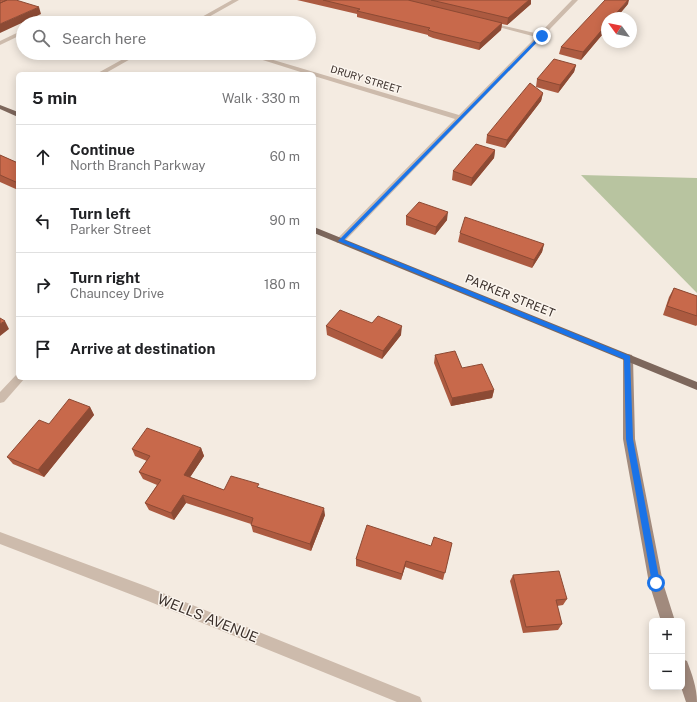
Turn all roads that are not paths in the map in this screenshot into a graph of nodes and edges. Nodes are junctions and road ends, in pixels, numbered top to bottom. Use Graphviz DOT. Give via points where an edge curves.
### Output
graph roads {
  1 [pos="236,0"];
  2 [pos="575,0"];
  3 [pos="207,16"];
  4 [pos="482,22"];
  5 [pos="16,35"];
  6 [pos="542,36"];
  7 [pos="0,43"];
  8 [pos="125,60"];
  9 [pos="267,60"];
  10 [pos="103,72"];
  11 [pos="307,72"];
  12 [pos="316,75"];
  13 [pos="0,107"];
  14 [pos="16,114"];
  15 [pos="460,118"];
  16 [pos="316,231"];
  17 [pos="340,241"];
  18 [pos="628,358"];
  19 [pos="18,380"];
  20 [pos="697,386"];
  21 [pos="0,398"];
  22 [pos="0,538"];
  23 [pos="667,618"];
  24 [pos="685,676"];
  25 [pos="415,702"];
  26 [pos="693,702"];
  1 -- 3 [label="street"];
  2 -- 6 [label="street"];
  4 -- 6 [label="street"];
  5 -- 7 [label="street"];
  6 -- 15 [label="street"];
  8 -- 10 [label="street"];
  9 -- 11 [label="street, DRURY STREET"];
  12 -- 15 [label="street, DRURY STREET"];
  13 -- 14 [label="main road"];
  15 -- 17 [label="street"];
  16 -- 17 [label="main road, PARKER STREET"];
  17 -- 18 [label="main road, PARKER STREET"];
  18 -- 20 [label="main road, PARKER STREET"];
  18 -- 23 [label="street" via="629,439 656,583"];
  19 -- 21 [label="street"];
  22 -- 25 [label="street, WELLS AVENUE" via="148,594"];
  24 -- 26 [label="street"];
}
